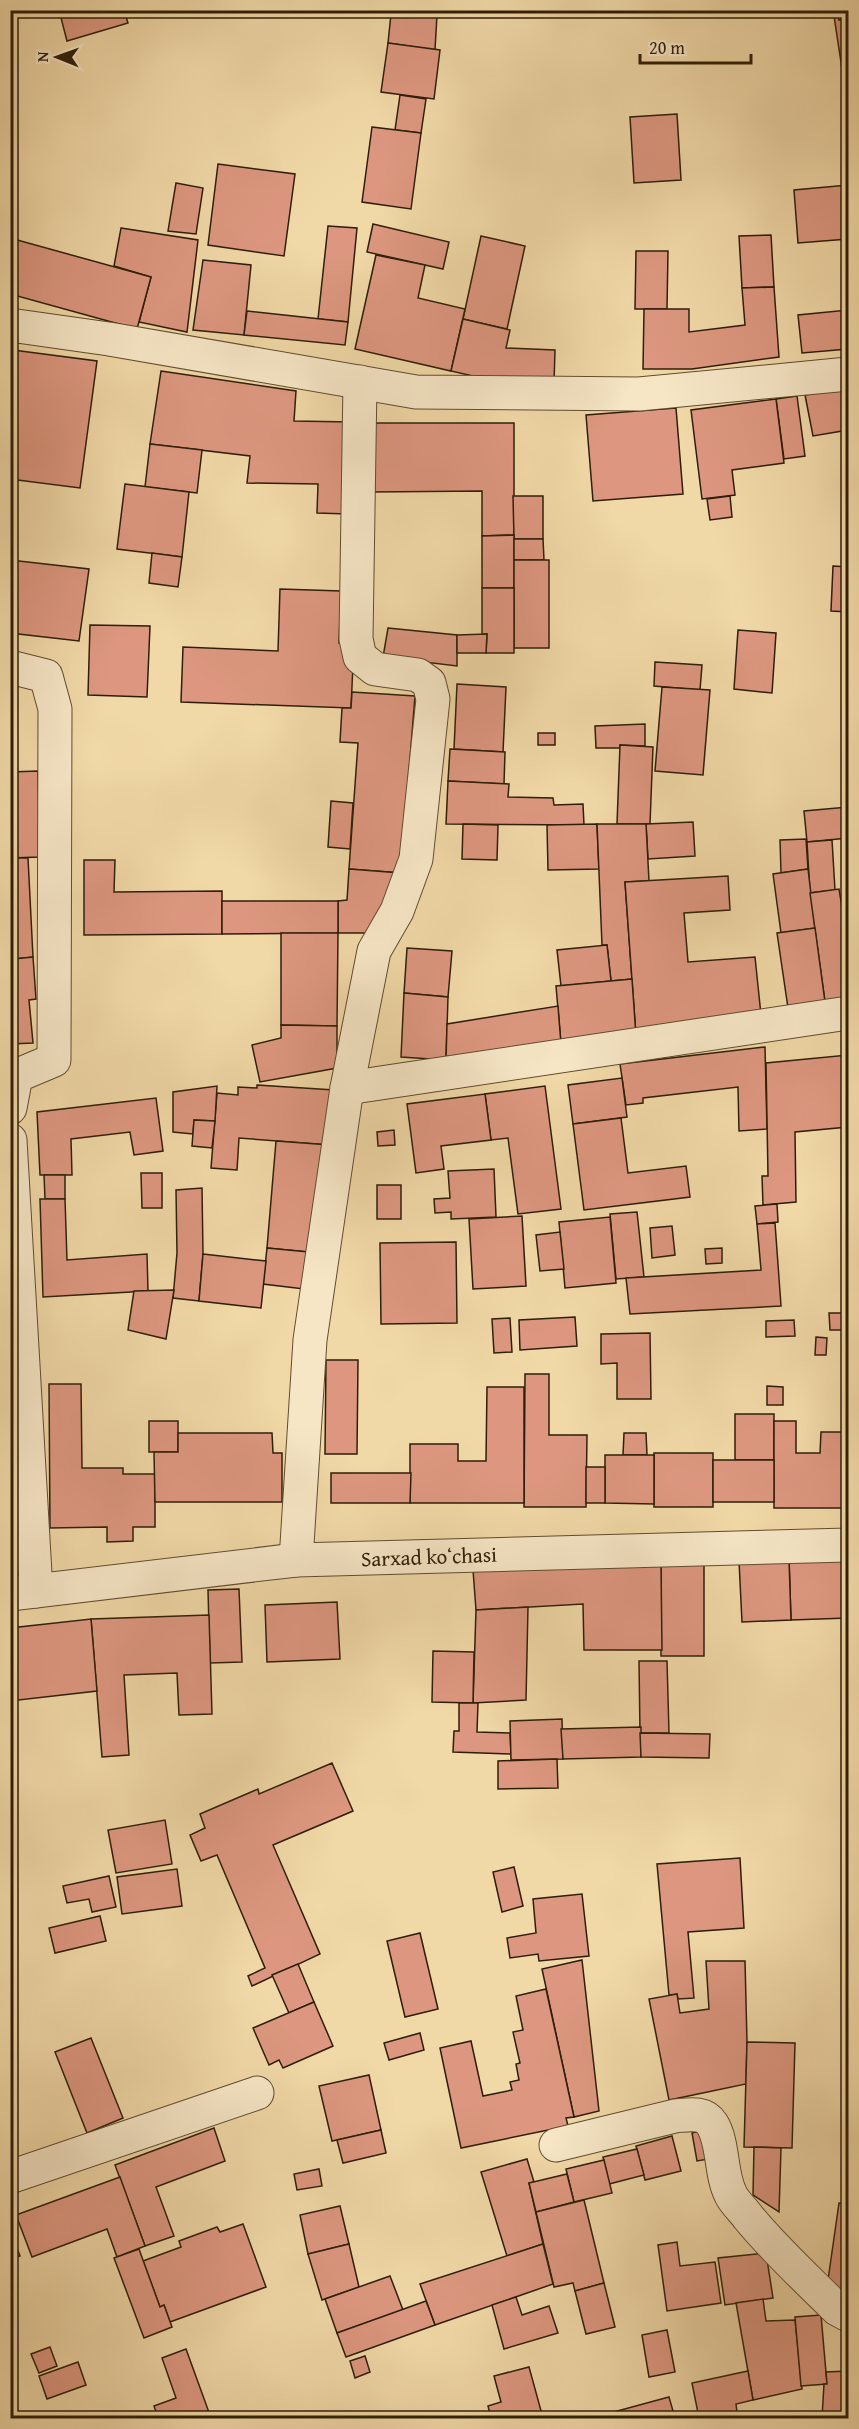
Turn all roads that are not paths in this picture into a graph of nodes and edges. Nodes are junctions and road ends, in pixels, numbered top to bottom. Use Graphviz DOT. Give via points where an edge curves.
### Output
graph roads {
  1 [pos="10,325"];
  2 [pos="849,374"];
  3 [pos="360,382"];
  4 [pos="10,668"];
  5 [pos="849,1012"];
  6 [pos="13,1076"];
  7 [pos="347,1088"];
  8 [pos="10,1108"];
  9 [pos="10,1140"];
  10 [pos="849,1545"];
  11 [pos="296,1560"];
  12 [pos="23,1593"];
  13 [pos="257,2093"];
  14 [pos="556,2145"];
  15 [pos="10,2177"];
  16 [pos="849,2315"];
  1 -- 3 [label="street"];
  2 -- 3 [label="street" via="639,394 417,392"];
  3 -- 7 [label="street" via="356,639 360,657 375,669 418,675 429,683 433,699 416,859 397,911 374,951"];
  4 -- 6 [label="street" via="46,676 55,709 54,1060"];
  5 -- 7 [label="street"];
  6 -- 8 [label="street"];
  7 -- 11 [label="street" via="310,1340"];
  9 -- 12 [label="street"];
  10 -- 11 [label="street, Sarxad koʻchasi"];
  11 -- 12 [label="street, Sarxad koʻchasi"];
  13 -- 15 [label="street"];
  14 -- 16 [label="street" via="675,2116 704,2116 717,2136 731,2195 765,2237 837,2309"];
}
